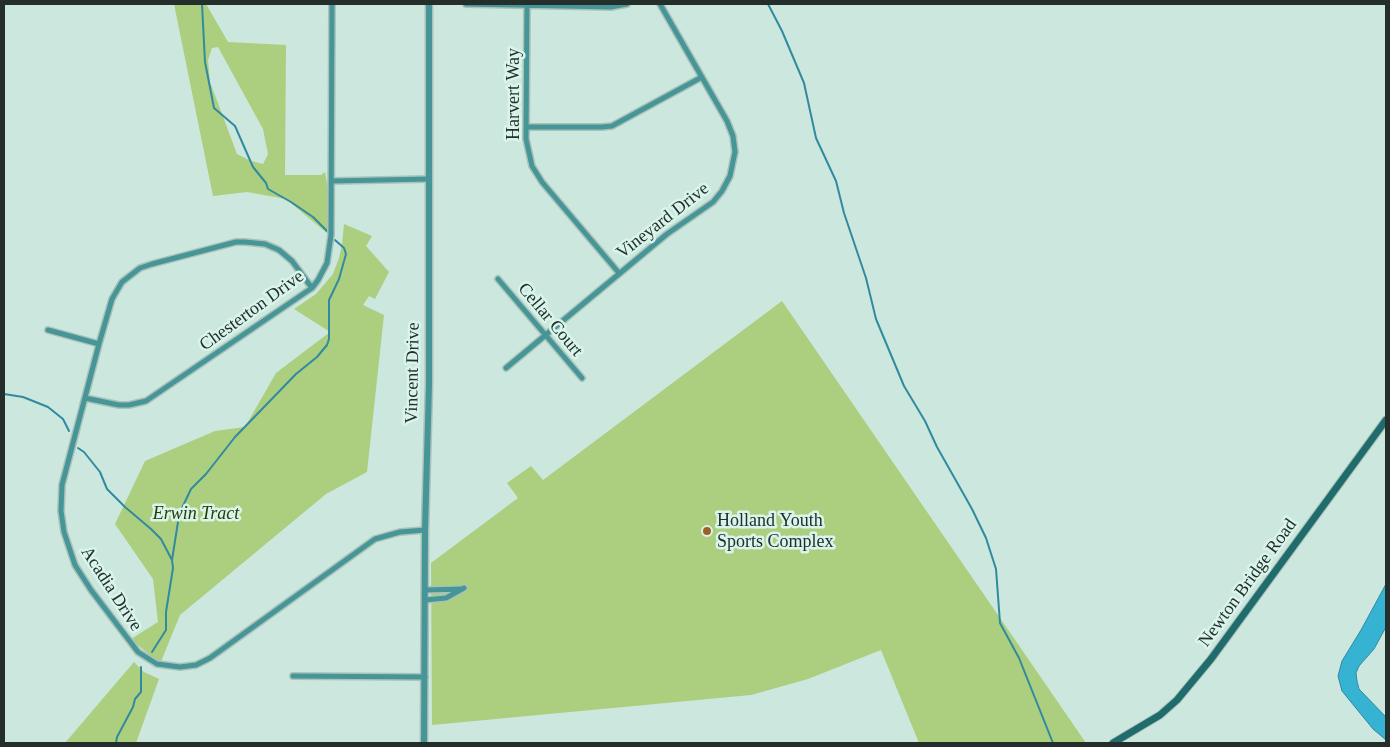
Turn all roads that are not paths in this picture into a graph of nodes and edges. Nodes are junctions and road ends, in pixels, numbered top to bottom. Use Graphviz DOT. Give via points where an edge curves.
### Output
graph roads {
  1 [pos="332,4"];
  2 [pos="429,4"];
  3 [pos="466,4"];
  4 [pos="627,4"];
  5 [pos="660,4"];
  6 [pos="528,5"];
  7 [pos="702,78"];
  8 [pos="527,127"];
  9 [pos="429,179"];
  10 [pos="332,181"];
  11 [pos="619,273"];
  12 [pos="498,279"];
  13 [pos="312,288"];
  14 [pos="48,330"];
  15 [pos="545,336"];
  16 [pos="99,344"];
  17 [pos="506,368"];
  18 [pos="582,378"];
  19 [pos="85,398"];
  20 [pos="1386,420"];
  21 [pos="425,530"];
  22 [pos="425,590"];
  23 [pos="425,600"];
  24 [pos="293,676"];
  25 [pos="425,677"];
  26 [pos="424,743"];
  27 [pos="1113,743"];
  1 -- 10 [label="street, Chesterton Drive"];
  2 -- 9 [label="street, Vincent Drive"];
  3 -- 6 [label="street"];
  4 -- 6 [label="street" via="611,7"];
  5 -- 7 [label="street, Vineyard Drive"];
  6 -- 8 [label="street, Harvert Way"];
  7 -- 8 [label="street" via="612,126"];
  7 -- 11 [label="street, Vineyard Drive" via="733,136 736,152 730,176 712,202"];
  8 -- 11 [label="street, Harvert Way" via="528,153 542,182"];
  9 -- 10 [label="street"];
  9 -- 21 [label="street, Vincent Drive"];
  10 -- 13 [label="street, Chesterton Drive" via="330,253"];
  11 -- 15 [label="street, Vineyard Drive"];
  12 -- 15 [label="street, Cellar Court"];
  13 -- 16 [label="street, Acadia Drive" via="286,255 272,246 259,243 236,242 170,259 140,268 122,282 112,299"];
  13 -- 19 [label="street, Chesterton Drive" via="146,401 119,405"];
  14 -- 16 [label="street"];
  15 -- 17 [label="street, Vineyard Drive"];
  15 -- 18 [label="street, Cellar Court"];
  16 -- 19 [label="street, Acadia Drive"];
  19 -- 21 [label="street, Acadia Drive" via="62,486 61,511 66,543 82,577 131,645 158,664 180,667 203,662 375,539"];
  20 -- 27 [label="main road, Newton Bridge Road" via="1211,659 1177,700"];
  21 -- 22 [label="street, Vincent Drive"];
  22 -- 23 [label="street, Vincent Drive"];
  22 -- 23 [label="street" via="464,588 446,598"];
  23 -- 25 [label="street, Vincent Drive"];
  24 -- 25 [label="street"];
  25 -- 26 [label="street, Vincent Drive"];
}
